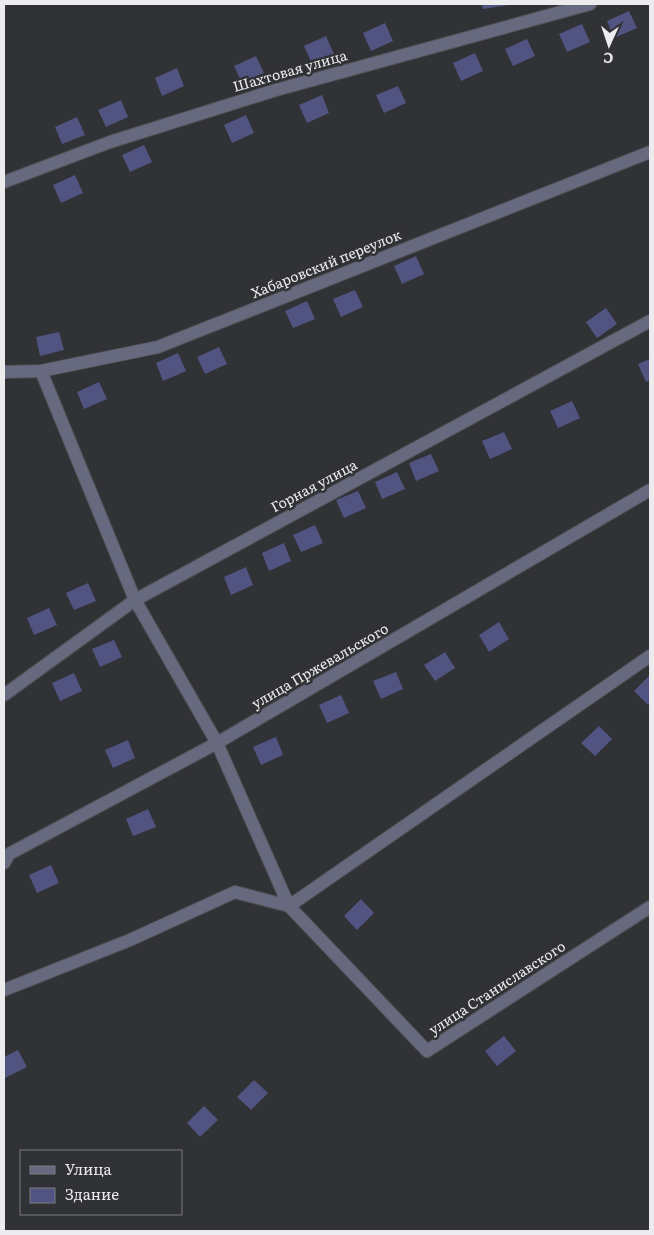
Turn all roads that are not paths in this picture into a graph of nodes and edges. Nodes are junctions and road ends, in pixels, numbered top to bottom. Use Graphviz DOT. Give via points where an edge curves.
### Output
graph roads {
  1 [pos="590,4"];
  2 [pos="650,152"];
  3 [pos="4,182"];
  4 [pos="650,321"];
  5 [pos="41,371"];
  6 [pos="4,372"];
  7 [pos="650,490"];
  8 [pos="135,600"];
  9 [pos="650,656"];
  10 [pos="4,694"];
  11 [pos="217,743"];
  12 [pos="4,864"];
  13 [pos="289,906"];
  14 [pos="650,907"];
  15 [pos="4,990"];
  1 -- 3 [label="street, Шахтовая улица" via="267,93 110,142"];
  2 -- 5 [label="street, Хабаровский переулок" via="158,347"];
  4 -- 8 [label="street, Горная улица"];
  5 -- 6 [label="street, Хабаровский переулок"];
  5 -- 8 [label="street"];
  7 -- 11 [label="street, улица Пржевальского"];
  8 -- 10 [label="street, Горная улица"];
  8 -- 11 [label="street"];
  9 -- 13 [label="street"];
  11 -- 12 [label="street, улица Пржевальского" via="9,854"];
  11 -- 13 [label="street"];
  13 -- 14 [label="street, улица Станиславского" via="427,1051"];
  13 -- 15 [label="street" via="235,892 130,940"];
}
